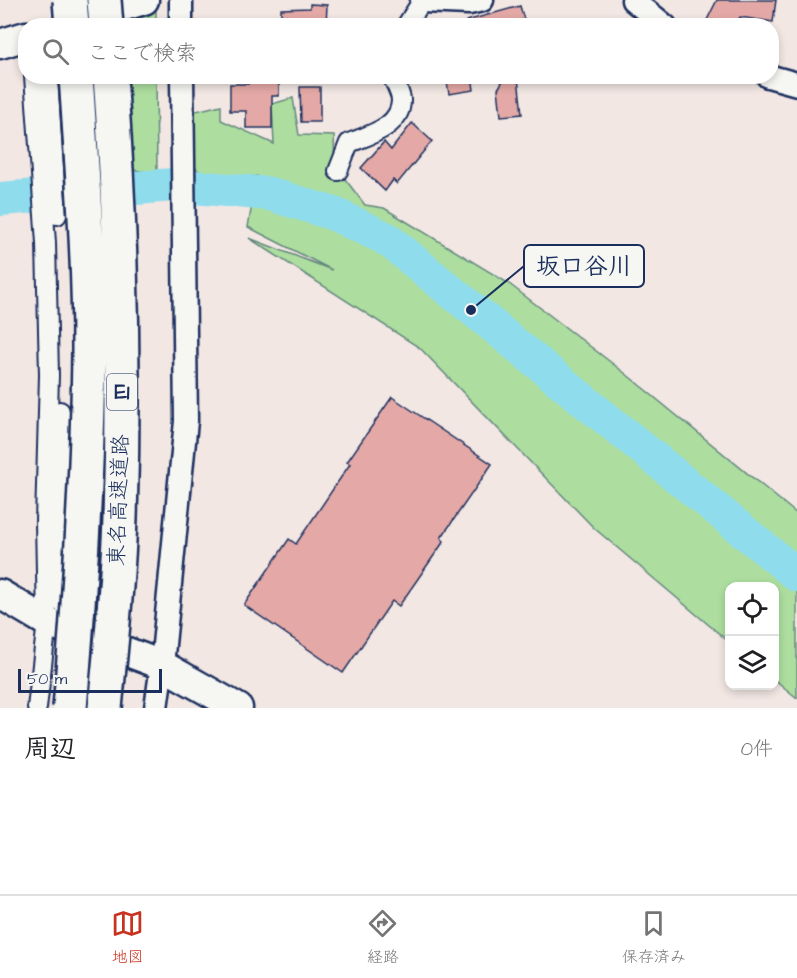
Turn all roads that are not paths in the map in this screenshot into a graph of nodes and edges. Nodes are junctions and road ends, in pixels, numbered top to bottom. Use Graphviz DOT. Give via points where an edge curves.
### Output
graph roads {
  1 [pos="70,0"];
  2 [pos="104,0"];
  3 [pos="144,0"];
  4 [pos="181,0"];
  5 [pos="482,0"];
  6 [pos="633,0"];
  7 [pos="422,1"];
  8 [pos="71,18"];
  9 [pos="87,18"];
  10 [pos="105,18"];
  11 [pos="181,18"];
  12 [pos="411,18"];
  13 [pos="655,18"];
  14 [pos="18,38"];
  15 [pos="0,44"];
  16 [pos="779,79"];
  17 [pos="35,84"];
  18 [pos="49,84"];
  19 [pos="77,84"];
  20 [pos="111,84"];
  21 [pos="182,84"];
  22 [pos="395,84"];
  23 [pos="797,84"];
  24 [pos="338,171"];
  25 [pos="52,239"];
  26 [pos="0,594"];
  27 [pos="56,625"];
  28 [pos="162,665"];
  29 [pos="37,708"];
  30 [pos="70,708"];
  31 [pos="105,708"];
  32 [pos="156,708"];
  33 [pos="238,708"];
  1 -- 8 [label="highway, bridge"];
  2 -- 10 [label="highway, bridge"];
  3 -- 9 [label="main road"];
  4 -- 11 [label="street"];
  5 -- 7 [label="street"];
  6 -- 13 [label="street"];
  7 -- 12 [label="street"];
  14 -- 15 [label="main road"];
  16 -- 23 [label="street"];
  17 -- 25 [label="street"];
  18 -- 25 [label="street" via="54,158"];
  19 -- 30 [label="highway, 東名高速道路 / E1, bridge" via="89,349"];
  20 -- 31 [label="highway, 東名高速道路 / E1, bridge" via="121,274 122,408 119,530"];
  21 -- 28 [label="street" via="186,421"];
  22 -- 24 [label="street" via="401,99 398,113 388,126 349,143"];
  25 -- 27 [label="street" via="45,522"];
  26 -- 27 [label="main road"];
  27 -- 28 [label="main road"];
  27 -- 29 [label="street"];
  28 -- 32 [label="street"];
  28 -- 33 [label="main road"];
}
